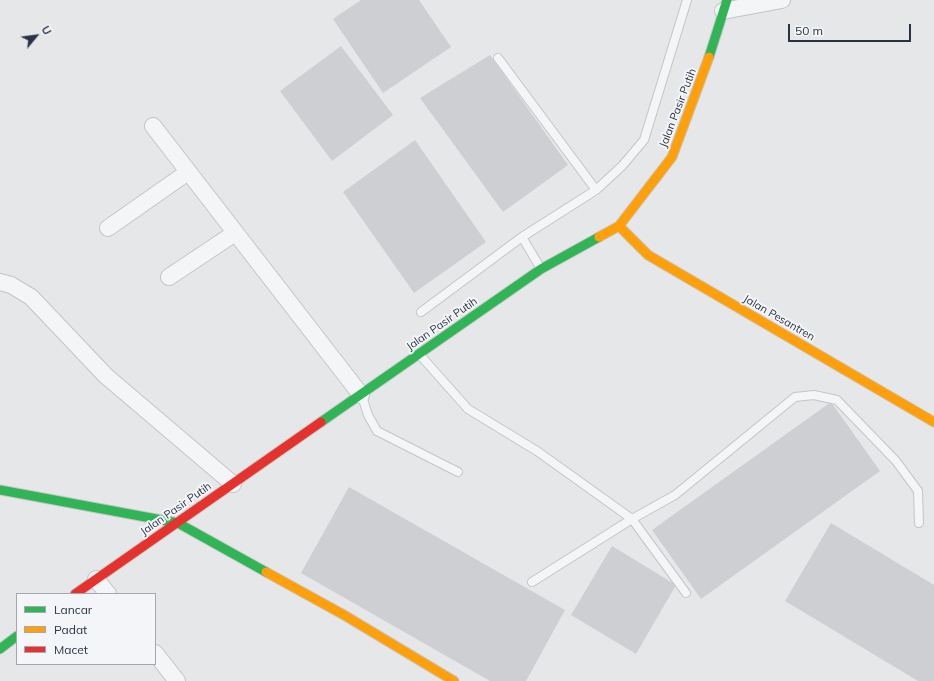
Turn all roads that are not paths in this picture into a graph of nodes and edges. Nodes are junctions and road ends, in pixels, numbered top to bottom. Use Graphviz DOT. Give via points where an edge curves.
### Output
graph roads {
  1 [pos="687,0"];
  2 [pos="782,0"];
  3 [pos="725,5"];
  4 [pos="498,58"];
  5 [pos="153,126"];
  6 [pos="188,172"];
  7 [pos="596,190"];
  8 [pos="619,226"];
  9 [pos="108,228"];
  10 [pos="235,233"];
  11 [pos="522,237"];
  12 [pos="541,270"];
  13 [pos="169,277"];
  14 [pos="0,282"];
  15 [pos="421,312"];
  16 [pos="419,354"];
  17 [pos="362,394"];
  18 [pos="934,422"];
  19 [pos="458,472"];
  20 [pos="233,484"];
  21 [pos="0,490"];
  22 [pos="632,519"];
  23 [pos="178,523"];
  24 [pos="918,523"];
  25 [pos="96,580"];
  26 [pos="532,582"];
  27 [pos="76,593"];
  28 [pos="107,593"];
  29 [pos="686,593"];
  30 [pos="16,637"];
  31 [pos="0,649"];
  32 [pos="156,654"];
  33 [pos="177,681"];
  34 [pos="454,681"];
  1 -- 7 [label="lane" via="644,140 622,166"];
  2 -- 3 [label="street"];
  3 -- 8 [label="main road, Jalan Pasir Putih" via="703,76 672,157"];
  4 -- 7 [label="lane"];
  5 -- 6 [label="street"];
  6 -- 9 [label="street"];
  6 -- 10 [label="street"];
  7 -- 11 [label="lane"];
  8 -- 12 [label="main road, Jalan Pasir Putih"];
  8 -- 18 [label="main road, Jalan Pesantren" via="648,255"];
  10 -- 13 [label="street"];
  10 -- 17 [label="street"];
  11 -- 12 [label="lane"];
  11 -- 15 [label="lane"];
  12 -- 16 [label="main road, Jalan Pasir Putih"];
  14 -- 20 [label="street" via="11,285 31,297 106,376"];
  16 -- 17 [label="main road, Jalan Pasir Putih"];
  16 -- 22 [label="lane" via="468,409 537,451"];
  17 -- 19 [label="lane" via="368,415 377,431"];
  17 -- 20 [label="main road, Jalan Pasir Putih"];
  20 -- 23 [label="main road, Jalan Pasir Putih"];
  21 -- 23 [label="main road"];
  22 -- 24 [label="lane" via="675,495 795,397 814,395 837,400 896,461 918,491"];
  22 -- 26 [label="lane"];
  22 -- 29 [label="lane"];
  23 -- 25 [label="main road, Jalan Pasir Putih"];
  23 -- 34 [label="main road" via="344,615"];
  25 -- 27 [label="main road, Jalan Pasir Putih"];
  25 -- 28 [label="street"];
  30 -- 31 [label="main road"];
  32 -- 33 [label="street"];
}
